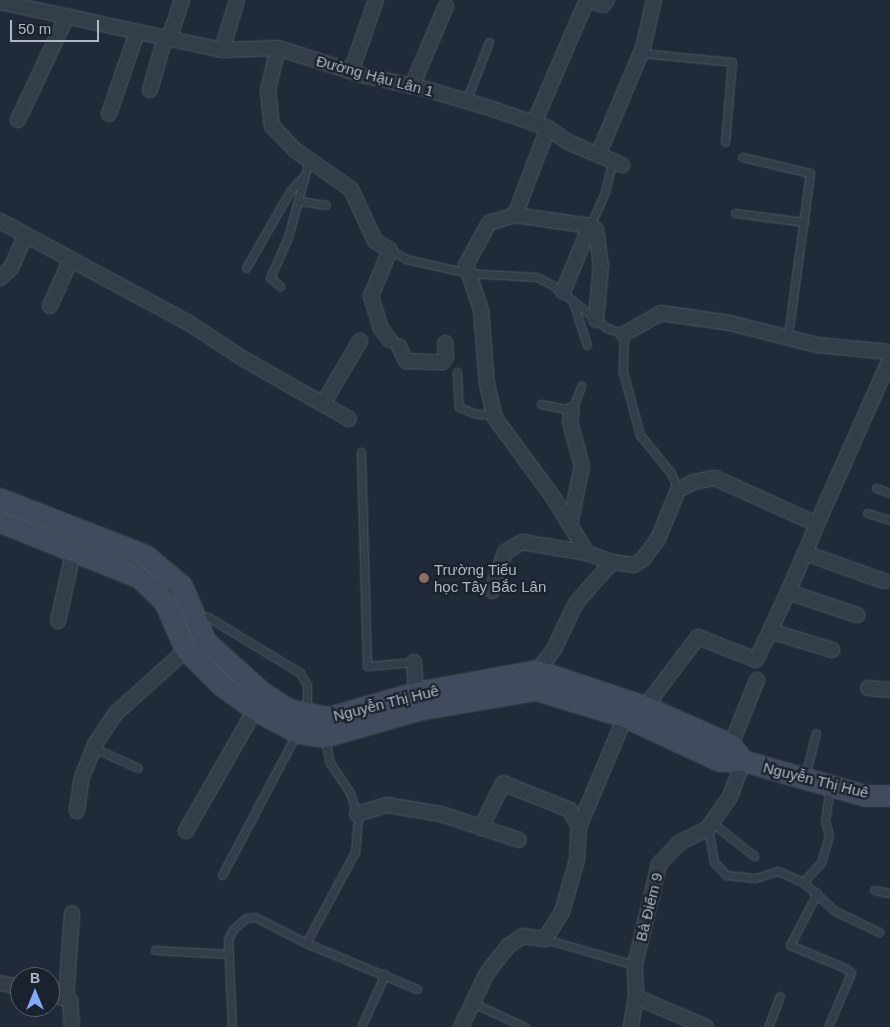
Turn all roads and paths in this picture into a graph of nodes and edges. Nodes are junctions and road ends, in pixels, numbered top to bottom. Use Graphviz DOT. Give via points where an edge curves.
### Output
graph roads {
  1 [pos="182,0"];
  2 [pos="237,0"];
  3 [pos="376,0"];
  4 [pos="588,0"];
  5 [pos="607,0"];
  6 [pos="654,0"];
  7 [pos="7,2"];
  8 [pos="447,3"];
  9 [pos="66,16"];
  10 [pos="137,32"];
  11 [pos="167,38"];
  12 [pos="489,42"];
  13 [pos="278,48"];
  14 [pos="222,50"];
  15 [pos="641,52"];
  16 [pos="352,72"];
  17 [pos="412,86"];
  18 [pos="150,90"];
  19 [pos="466,101"];
  20 [pos="109,114"];
  21 [pos="18,120"];
  22 [pos="534,123"];
  23 [pos="548,128"];
  24 [pos="725,142"];
  25 [pos="598,155"];
  26 [pos="742,157"];
  27 [pos="309,160"];
  28 [pos="618,163"];
  29 [pos="304,177"];
  30 [pos="300,201"];
  31 [pos="326,205"];
  32 [pos="736,213"];
  33 [pos="515,215"];
  34 [pos="0,221"];
  35 [pos="804,222"];
  36 [pos="590,226"];
  37 [pos="26,235"];
  38 [pos="390,250"];
  39 [pos="71,259"];
  40 [pos="246,268"];
  41 [pos="468,273"];
  42 [pos="0,278"];
  43 [pos="280,286"];
  44 [pos="568,297"];
  45 [pos="50,306"];
  46 [pos="596,320"];
  47 [pos="624,334"];
  48 [pos="788,336"];
  49 [pos="360,341"];
  50 [pos="445,343"];
  51 [pos="588,345"];
  52 [pos="890,352"];
  53 [pos="890,359"];
  54 [pos="457,372"];
  55 [pos="581,386"];
  56 [pos="324,402"];
  57 [pos="540,404"];
  58 [pos="572,410"];
  59 [pos="494,415"];
  60 [pos="348,419"];
  61 [pos="360,452"];
  62 [pos="876,488"];
  63 [pos="678,490"];
  64 [pos="890,492"];
  65 [pos="0,499"];
  66 [pos="867,513"];
  67 [pos="890,520"];
  68 [pos="0,522"];
  69 [pos="817,524"];
  70 [pos="570,525"];
  71 [pos="74,550"];
  72 [pos="587,553"];
  73 [pos="805,553"];
  74 [pos="612,562"];
  75 [pos="884,580"];
  76 [pos="492,591"];
  77 [pos="788,592"];
  78 [pos="857,615"];
  79 [pos="195,616"];
  80 [pos="58,621"];
  81 [pos="770,631"];
  82 [pos="186,650"];
  83 [pos="832,650"];
  84 [pos="414,662"];
  85 [pos="537,671"];
  86 [pos="758,680"];
  87 [pos="868,688"];
  88 [pos="890,690"];
  89 [pos="418,702"];
  90 [pos="645,707"];
  91 [pos="255,710"];
  92 [pos="307,714"];
  93 [pos="625,717"];
  94 [pos="298,733"];
  95 [pos="816,733"];
  96 [pos="325,738"];
  97 [pos="94,748"];
  98 [pos="737,753"];
  99 [pos="138,768"];
  100 [pos="805,780"];
  101 [pos="830,786"];
  102 [pos="890,796"];
  103 [pos="77,810"];
  104 [pos="357,814"];
  105 [pos="710,825"];
  106 [pos="579,827"];
  107 [pos="481,828"];
  108 [pos="186,832"];
  109 [pos="519,840"];
  110 [pos="754,856"];
  111 [pos="222,875"];
  112 [pos="803,882"];
  113 [pos="874,890"];
  114 [pos="817,893"];
  115 [pos="890,893"];
  116 [pos="72,913"];
  117 [pos="879,932"];
  118 [pos="545,939"];
  119 [pos="306,943"];
  120 [pos="155,950"];
  121 [pos="229,954"];
  122 [pos="635,964"];
  123 [pos="385,974"];
  124 [pos="417,989"];
  125 [pos="60,996"];
  126 [pos="780,996"];
  127 [pos="66,997"];
  128 [pos="636,997"];
  129 [pos="473,1003"];
  130 [pos="72,1027"];
  131 [pos="232,1027"];
  132 [pos="361,1027"];
  133 [pos="461,1027"];
  134 [pos="525,1027"];
  135 [pos="631,1027"];
  136 [pos="706,1027"];
  137 [pos="768,1027"];
  138 [pos="828,1027"];
  1 -- 11 [label="street"];
  2 -- 14 [label="street"];
  3 -- 16 [label="street"];
  4 -- 5 [label="street" via="603,5"];
  4 -- 22 [label="street"];
  6 -- 15 [label="street"];
  7 -- 9 [label="street, Đường Hậu Lân 1"];
  8 -- 17 [label="street"];
  9 -- 10 [label="street, Đường Hậu Lân 1"];
  9 -- 21 [label="street"];
  10 -- 11 [label="street, Đường Hậu Lân 1"];
  10 -- 20 [label="street"];
  11 -- 14 [label="street, Đường Hậu Lân 1"];
  11 -- 18 [label="street"];
  12 -- 19 [label="lane"];
  13 -- 14 [label="street, Đường Hậu Lân 1"];
  13 -- 16 [label="street, Đường Hậu Lân 1"];
  13 -- 27 [label="street" via="268,90 272,126"];
  15 -- 24 [label="lane" via="732,62"];
  15 -- 25 [label="street"];
  16 -- 17 [label="street, Đường Hậu Lân 1"];
  17 -- 19 [label="street, Đường Hậu Lân 1"];
  19 -- 22 [label="street, Đường Hậu Lân 1"];
  22 -- 23 [label="street, Đường Hậu Lân 1"];
  23 -- 25 [label="street, Đường Hậu Lân 1" via="568,142"];
  23 -- 33 [label="street"];
  25 -- 28 [label="street, Đường Hậu Lân 1"];
  26 -- 35 [label="lane" via="810,173"];
  27 -- 29 [label="lane"];
  27 -- 38 [label="street" via="351,189 375,241"];
  28 -- 36 [label="lane"];
  29 -- 30 [label="lane"];
  29 -- 40 [label="lane" via="290,192"];
  30 -- 31 [label="lane"];
  30 -- 43 [label="lane" via="270,278"];
  32 -- 35 [label="lane"];
  33 -- 36 [label="street"];
  33 -- 41 [label="street" via="489,223 467,260"];
  34 -- 37 [label="street"];
  35 -- 48 [label="lane"];
  36 -- 44 [label="street"];
  36 -- 46 [label="street" via="596,230 599,240 601,265"];
  37 -- 39 [label="street"];
  37 -- 42 [label="street" via="11,268"];
  38 -- 41 [label="lane" via="406,259"];
  38 -- 50 [label="street" via="371,296 381,330 406,360 442,362 446,357"];
  39 -- 45 [label="street"];
  39 -- 56 [label="street"];
  41 -- 44 [label="lane" via="537,277"];
  41 -- 59 [label="street" via="482,310 487,384"];
  44 -- 46 [label="lane"];
  44 -- 51 [label="lane"];
  46 -- 47 [label="lane" via="616,333"];
  47 -- 48 [label="street" via="661,313"];
  47 -- 63 [label="lane" via="624,379 640,435 671,474"];
  48 -- 52 [label="street" via="817,345"];
  49 -- 56 [label="street"];
  53 -- 69 [label="street"];
  54 -- 59 [label="lane" via="459,407 476,414"];
  55 -- 58 [label="lane"];
  56 -- 60 [label="street"];
  57 -- 58 [label="lane"];
  58 -- 70 [label="street" via="570,422 582,466"];
  59 -- 70 [label="street"];
  61 -- 84 [label="lane" via="367,666"];
  62 -- 64 [label="lane"];
  63 -- 69 [label="street" via="694,482 715,478"];
  63 -- 74 [label="street" via="658,539 643,559 634,564"];
  65 -- 79 [label="street, Nguyễn Thị Huê" via="146,556 182,586"];
  66 -- 67 [label="lane"];
  68 -- 71 [label="street, Nguyễn Thị Huê"];
  69 -- 73 [label="street"];
  70 -- 72 [label="street"];
  71 -- 80 [label="street"];
  71 -- 82 [label="street, Nguyễn Thị Huê" via="140,578 165,602"];
  72 -- 74 [label="street"];
  72 -- 76 [label="street" via="522,542 505,552"];
  73 -- 75 [label="street"];
  73 -- 77 [label="street"];
  74 -- 85 [label="street" via="576,603 554,649"];
  77 -- 78 [label="street"];
  77 -- 81 [label="street"];
  79 -- 92 [label="street, Nguyễn Thị Huê" via="206,642 236,672 290,710"];
  79 -- 92 [label="lane" via="208,618 300,673 307,685"];
  81 -- 83 [label="street"];
  81 -- 90 [label="street" via="756,660 698,637"];
  82 -- 91 [label="street, Nguyễn Thị Huê" via="221,685"];
  82 -- 97 [label="street" via="116,713"];
  84 -- 89 [label="street"];
  85 -- 89 [label="street, Nguyễn Thị Huê"];
  85 -- 90 [label="street, Nguyễn Thị Huê"];
  86 -- 98 [label="street, Bà Điểm 9"];
  87 -- 88 [label="street"];
  89 -- 92 [label="street, Nguyễn Thị Huê" via="328,718"];
  89 -- 93 [label="street, Nguyễn Thị Huê" via="536,690"];
  89 -- 96 [label="street, Nguyễn Thị Huê"];
  90 -- 98 [label="street, Nguyễn Thị Huê"];
  91 -- 94 [label="street, Nguyễn Thị Huê"];
  91 -- 108 [label="street"];
  93 -- 98 [label="street, Nguyễn Thị Huê" via="720,761"];
  93 -- 106 [label="street"];
  94 -- 96 [label="street, Nguyễn Thị Huê"];
  94 -- 111 [label="lane"];
  95 -- 100 [label="lane"];
  96 -- 104 [label="lane" via="330,763 350,793"];
  97 -- 99 [label="lane"];
  97 -- 103 [label="street" via="82,777"];
  98 -- 100 [label="street, Nguyễn Thị Huê"];
  98 -- 105 [label="street, Bà Điểm 9" via="730,797"];
  100 -- 101 [label="street, Nguyễn Thị Huê"];
  101 -- 102 [label="street, Nguyễn Thị Huê" via="866,796"];
  101 -- 112 [label="lane" via="825,820 829,835 821,863"];
  104 -- 107 [label="street" via="387,805 441,814"];
  104 -- 119 [label="lane" via="354,852"];
  105 -- 110 [label="lane"];
  105 -- 112 [label="lane" via="714,862 726,875 755,878 778,871"];
  105 -- 122 [label="street, Bà Điểm 9" via="680,843 659,864"];
  106 -- 107 [label="street" via="570,810 504,783"];
  106 -- 118 [label="street" via="572,884 562,912"];
  107 -- 109 [label="street"];
  112 -- 114 [label="lane"];
  113 -- 115 [label="lane"];
  114 -- 117 [label="lane" via="835,911"];
  114 -- 138 [label="lane" via="790,945 849,971"];
  116 -- 127 [label="street"];
  118 -- 122 [label="lane"];
  118 -- 129 [label="street" via="523,936 508,946 487,973"];
  119 -- 121 [label="lane" via="250,917 233,929 228,940"];
  119 -- 123 [label="lane" via="347,962"];
  120 -- 121 [label="lane"];
  121 -- 131 [label="lane"];
  122 -- 128 [label="street, Bà Điểm 9"];
  123 -- 124 [label="lane"];
  123 -- 132 [label="lane"];
  125 -- 127 [label="street"];
  126 -- 137 [label="lane"];
  127 -- 130 [label="street" via="73,1006"];
  128 -- 135 [label="street, Bà Điểm 9"];
  128 -- 136 [label="street"];
  129 -- 133 [label="street"];
  129 -- 134 [label="lane"];
}
